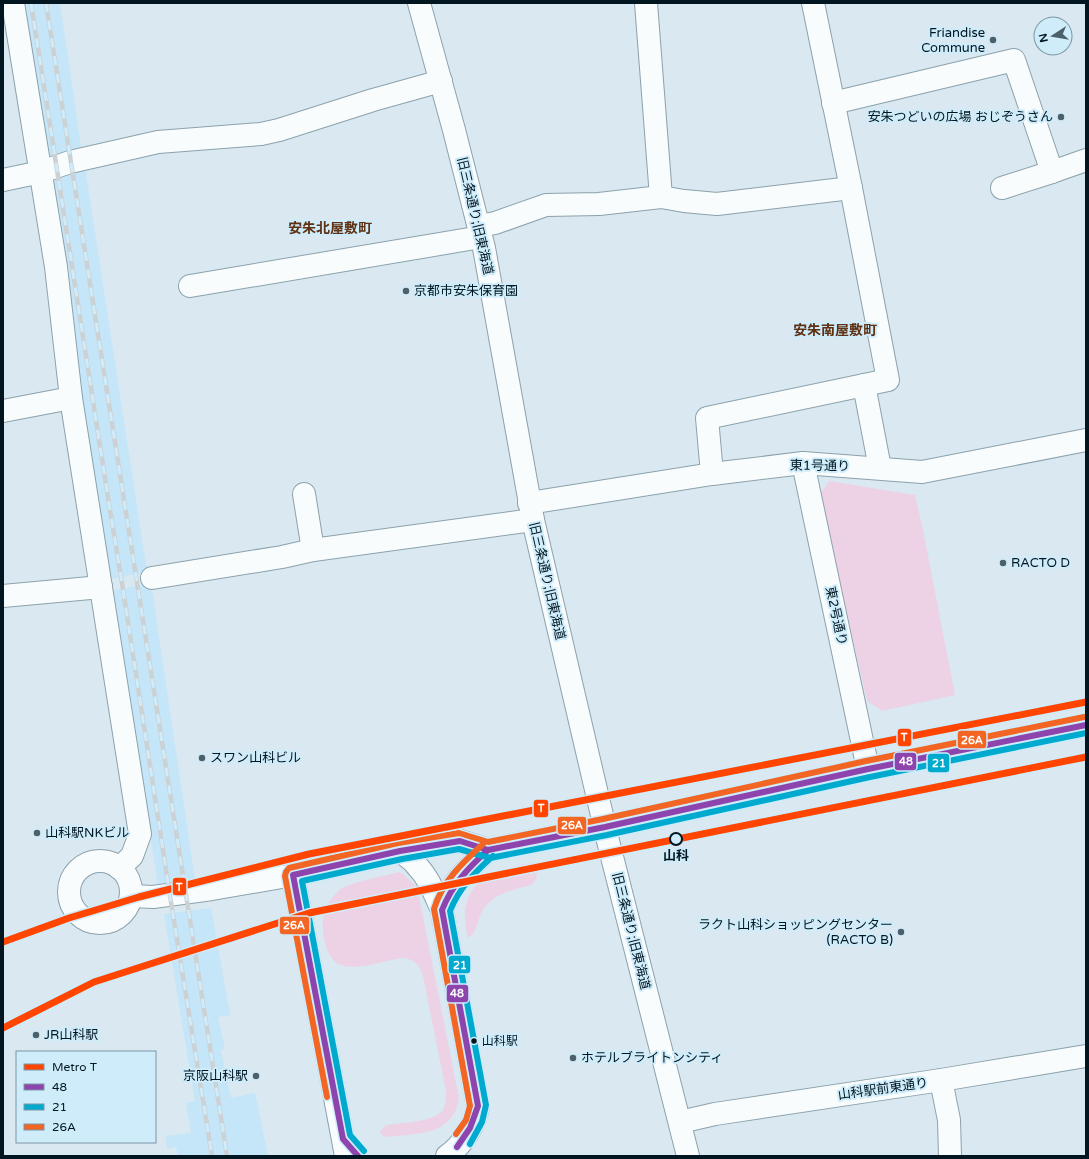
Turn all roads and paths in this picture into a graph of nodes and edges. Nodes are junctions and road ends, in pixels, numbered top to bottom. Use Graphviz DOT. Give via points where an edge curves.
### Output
graph roads {
  1 [pos="13,3"];
  2 [pos="419,3"];
  3 [pos="646,3"];
  4 [pos="812,3"];
  5 [pos="441,81"];
  6 [pos="832,103"];
  7 [pos="1086,160"];
  8 [pos="41,172"];
  9 [pos="1052,172"];
  10 [pos="3,180"];
  11 [pos="851,188"];
  12 [pos="1002,188"];
  13 [pos="661,197"];
  14 [pos="480,231"];
  15 [pos="190,286"];
  16 [pos="864,385"];
  17 [pos="71,398"];
  18 [pos="3,411"];
  19 [pos="1086,440"];
  20 [pos="804,463"];
  21 [pos="880,468"];
  22 [pos="712,474"];
  23 [pos="304,494"];
  24 [pos="531,511"];
  25 [pos="313,550"];
  26 [pos="152,578"];
  27 [pos="101,587"];
  28 [pos="3,596"];
  29 [pos="1086,725"];
  30 [pos="868,769"];
  31 [pos="605,827"];
  32 [pos="488,850"];
  33 [pos="400,851"];
  34 [pos="119,868"];
  35 [pos="293,874"];
  36 [pos="131,896"];
  37 [pos="442,910"];
  38 [pos="1086,1056"];
  39 [pos="941,1080"];
  40 [pos="680,1122"];
  41 [pos="344,1148"];
  42 [pos="358,1156"];
  43 [pos="447,1156"];
  44 [pos="688,1156"];
  45 [pos="950,1156"];
  1 -- 8 [label="street"];
  2 -- 5 [label="street, 旧三条通り;旧東海道"];
  3 -- 13 [label="street"];
  4 -- 6 [label="street"];
  5 -- 8 [label="street" via="279,130 261,134 158,142 70,162"];
  5 -- 14 [label="street, 旧三条通り;旧東海道"];
  6 -- 9 [label="street" via="1014,60"];
  6 -- 11 [label="street"];
  7 -- 9 [label="street"];
  8 -- 10 [label="street"];
  8 -- 17 [label="street" via="56,267"];
  9 -- 12 [label="street"];
  11 -- 13 [label="street" via="717,204"];
  11 -- 16 [label="street" via="888,380"];
  13 -- 14 [label="street" via="599,204 546,205"];
  14 -- 15 [label="street"];
  14 -- 24 [label="street, 旧三条通り;旧東海道"];
  16 -- 21 [label="street"];
  16 -- 22 [label="street" via="707,418"];
  17 -- 18 [label="street"];
  17 -- 27 [label="street"];
  19 -- 21 [label="street, 東1号通り" via="922,472"];
  20 -- 21 [label="street, 東1号通り"];
  20 -- 22 [label="street, 東1号通り"];
  20 -- 30 [label="street, 東2号通り"];
  22 -- 24 [label="street, 東1号通り"];
  23 -- 25 [label="street"];
  24 -- 25 [label="street, 東1号通り"];
  24 -- 31 [label="street, 旧三条通り;旧東海道"];
  25 -- 26 [label="street, 東1号通り"];
  27 -- 28 [label="street"];
  27 -- 34 [label="street" via="140,834 132,856"];
  29 -- 30 [label="street"];
  30 -- 31 [label="street"];
  31 -- 32 [label="street"];
  31 -- 40 [label="street, 旧三条通り;旧東海道"];
  32 -- 33 [label="street" via="460,841"];
  32 -- 37 [label="street" via="458,879"];
  33 -- 35 [label="street"];
  33 -- 37 [label="street" via="417,865 425,876"];
  34 -- 36 [label="street" via="126,875"];
  34 -- 36 [label="street" via="100,861 81,868 74,875 70,885 72,904 77,913 86,920 105,923 115,920 122,914"];
  35 -- 36 [label="street" via="170,896"];
  35 -- 41 [label="street"];
  37 -- 43 [label="street" via="478,1106 470,1129 454,1152"];
  38 -- 39 [label="street, 山科駅前東通り"];
  39 -- 40 [label="street, 山科駅前東通り" via="715,1114"];
  39 -- 45 [label="street" via="949,1120"];
  40 -- 44 [label="street, 旧三条通り;旧東海道"];
  41 -- 42 [label="street"];
}
